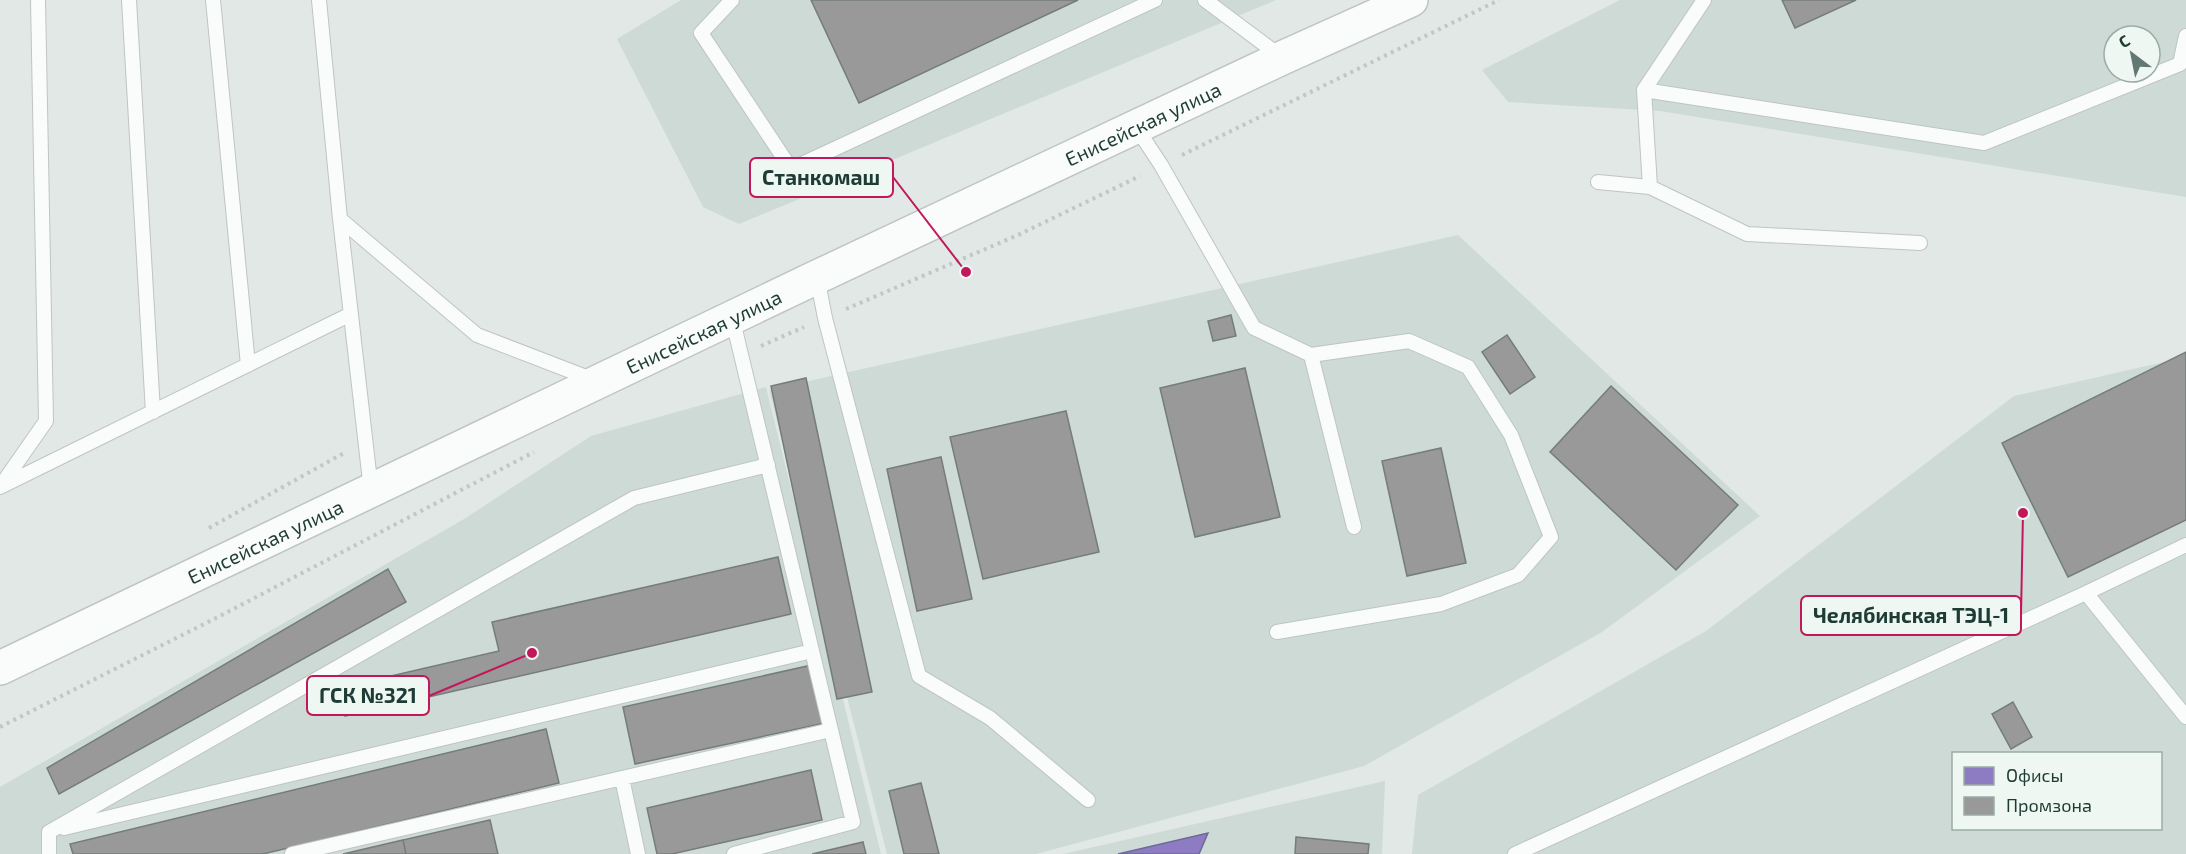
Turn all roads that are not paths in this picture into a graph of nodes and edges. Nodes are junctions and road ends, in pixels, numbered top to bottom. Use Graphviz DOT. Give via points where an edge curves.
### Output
graph roads {
  1 [pos="38,0"];
  2 [pos="129,0"];
  3 [pos="213,0"];
  4 [pos="319,0"];
  5 [pos="732,0"];
  6 [pos="1155,0"];
  7 [pos="1205,0"];
  8 [pos="1411,0"];
  9 [pos="1704,0"];
  10 [pos="2186,36"];
  11 [pos="1282,58"];
  12 [pos="1644,90"];
  13 [pos="1136,127"];
  14 [pos="1598,182"];
  15 [pos="1650,187"];
  16 [pos="340,219"];
  17 [pos="1920,243"];
  18 [pos="817,277"];
  19 [pos="351,314"];
  20 [pos="732,317"];
  21 [pos="1311,355"];
  22 [pos="248,365"];
  23 [pos="599,381"];
  24 [pos="153,412"];
  25 [pos="768,465"];
  26 [pos="0,487"];
  27 [pos="371,490"];
  28 [pos="1354,527"];
  29 [pos="2186,545"];
  30 [pos="2086,593"];
  31 [pos="1276,632"];
  32 [pos="812,651"];
  33 [pos="0,668"];
  34 [pos="2186,717"];
  35 [pos="831,730"];
  36 [pos="622,778"];
  37 [pos="1088,800"];
  38 [pos="49,831"];
  39 [pos="49,854"];
  40 [pos="292,854"];
  41 [pos="638,854"];
  42 [pos="734,854"];
  43 [pos="1515,854"];
  1 -- 26 [label="lane" via="46,421"];
  2 -- 24 [label="lane"];
  3 -- 22 [label="lane"];
  4 -- 16 [label="lane"];
  5 -- 6 [label="lane" via="701,33 791,169"];
  7 -- 11 [label="lane"];
  8 -- 11 [label="street, Енисейская улица"];
  9 -- 12 [label="lane"];
  10 -- 12 [label="lane" via="2180,64 1984,143"];
  11 -- 13 [label="street, Енисейская улица"];
  12 -- 15 [label="lane"];
  13 -- 18 [label="street, Енисейская улица"];
  13 -- 21 [label="lane" via="1254,328"];
  14 -- 15 [label="lane"];
  15 -- 17 [label="lane" via="1747,234"];
  16 -- 19 [label="lane"];
  16 -- 23 [label="lane" via="477,335"];
  18 -- 20 [label="street, Енисейская улица"];
  18 -- 37 [label="lane" via="919,676 990,718"];
  19 -- 22 [label="lane"];
  19 -- 27 [label="lane"];
  20 -- 23 [label="street, Енисейская улица"];
  20 -- 25 [label="lane"];
  21 -- 28 [label="lane"];
  21 -- 31 [label="lane" via="1409,342 1468,367 1511,435 1551,537 1518,575 1441,604"];
  22 -- 24 [label="lane"];
  23 -- 27 [label="street, Енисейская улица"];
  24 -- 26 [label="lane"];
  25 -- 32 [label="lane"];
  25 -- 38 [label="lane" via="634,498"];
  27 -- 33 [label="street, Енисейская улица"];
  29 -- 30 [label="lane"];
  30 -- 34 [label="lane"];
  30 -- 43 [label="lane"];
  32 -- 35 [label="lane"];
  32 -- 38 [label="lane"];
  35 -- 36 [label="lane"];
  35 -- 42 [label="lane" via="852,822"];
  36 -- 40 [label="lane"];
  36 -- 41 [label="lane"];
  38 -- 39 [label="lane"];
}
